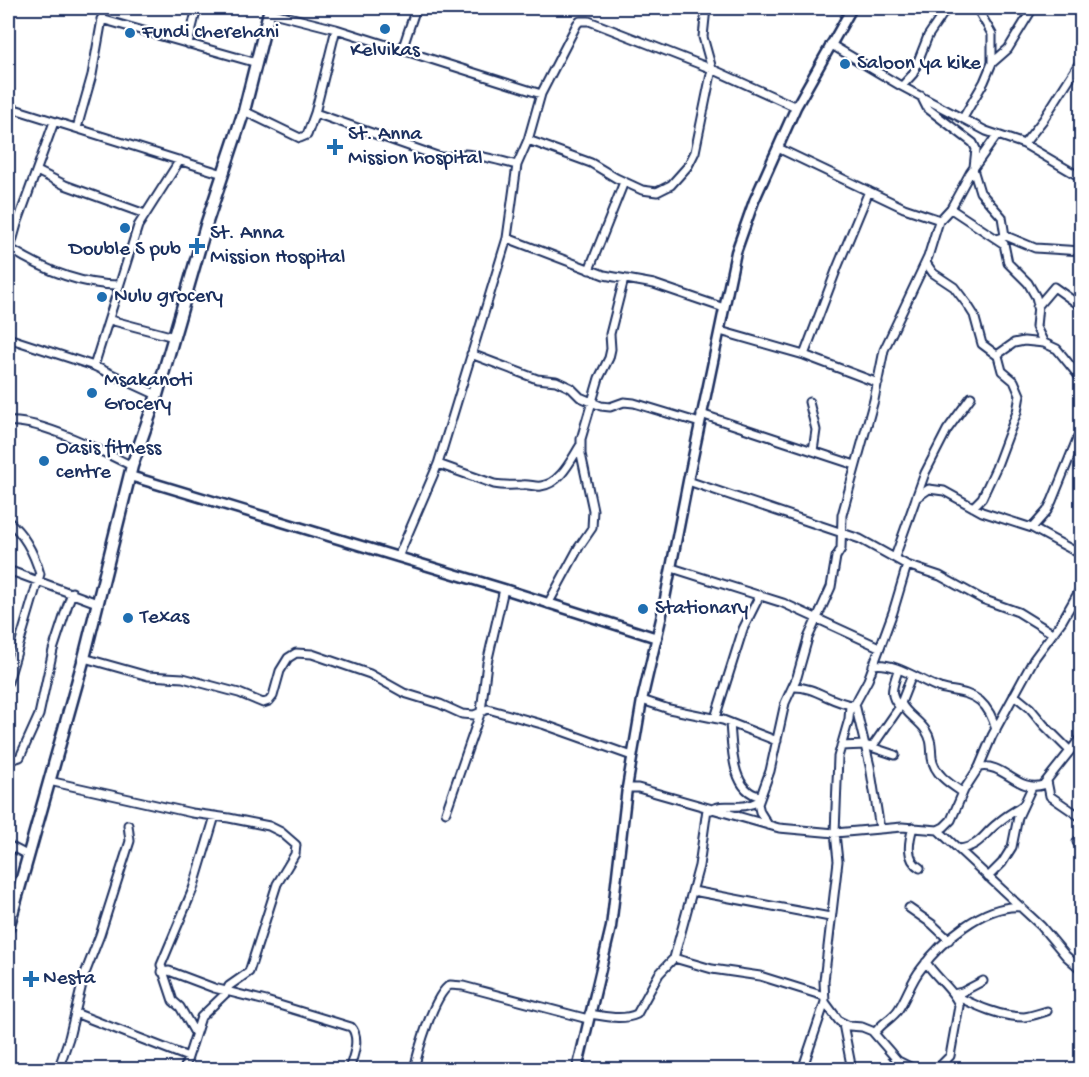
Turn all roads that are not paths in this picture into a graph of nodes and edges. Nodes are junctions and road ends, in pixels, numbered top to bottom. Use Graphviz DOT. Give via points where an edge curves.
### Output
graph roads {
  1 [pos="104,8"];
  2 [pos="196,8"];
  3 [pos="416,8"];
  4 [pos="706,8"];
  5 [pos="852,8"];
  6 [pos="947,8"];
  7 [pos="977,8"];
  8 [pos="1033,8"];
  9 [pos="270,10"];
  10 [pos="101,19"];
  11 [pos="336,29"];
  12 [pos="188,44"];
  13 [pos="830,44"];
  14 [pos="402,50"];
  15 [pos="1082,59"];
  16 [pos="257,63"];
  17 [pos="992,63"];
  18 [pos="712,69"];
  19 [pos="902,86"];
  20 [pos="541,94"];
  21 [pos="921,96"];
  22 [pos="8,106"];
  23 [pos="796,107"];
  24 [pos="244,111"];
  25 [pos="315,113"];
  26 [pos="963,118"];
  27 [pos="54,122"];
  28 [pos="76,128"];
  29 [pos="997,135"];
  30 [pos="528,140"];
  31 [pos="1024,144"];
  32 [pos="778,148"];
  33 [pos="180,160"];
  34 [pos="517,165"];
  35 [pos="974,168"];
  36 [pos="38,171"];
  37 [pos="223,174"];
  38 [pos="1082,178"];
  39 [pos="624,182"];
  40 [pos="869,191"];
  41 [pos="951,209"];
  42 [pos="145,214"];
  43 [pos="939,220"];
  44 [pos="1005,236"];
  45 [pos="507,238"];
  46 [pos="997,239"];
  47 [pos="9,248"];
  48 [pos="1082,250"];
  49 [pos="8,256"];
  50 [pos="926,263"];
  51 [pos="589,270"];
  52 [pos="624,279"];
  53 [pos="119,285"];
  54 [pos="1037,307"];
  55 [pos="1082,307"];
  56 [pos="724,308"];
  57 [pos="110,320"];
  58 [pos="720,331"];
  59 [pos="174,337"];
  60 [pos="8,338"];
  61 [pos="1044,343"];
  62 [pos="471,354"];
  63 [pos="804,355"];
  64 [pos="997,355"];
  65 [pos="94,366"];
  66 [pos="1082,380"];
  67 [pos="878,383"];
  68 [pos="157,395"];
  69 [pos="971,397"];
  70 [pos="591,402"];
  71 [pos="809,402"];
  72 [pos="700,419"];
  73 [pos="8,422"];
  74 [pos="1082,427"];
  75 [pos="580,446"];
  76 [pos="813,451"];
  77 [pos="438,464"];
  78 [pos="855,465"];
  79 [pos="131,471"];
  80 [pos="688,481"];
  81 [pos="916,498"];
  82 [pos="973,507"];
  83 [pos="8,521"];
  84 [pos="1032,528"];
  85 [pos="840,532"];
  86 [pos="1082,555"];
  87 [pos="398,557"];
  88 [pos="895,557"];
  89 [pos="907,565"];
  90 [pos="672,568"];
  91 [pos="8,570"];
  92 [pos="39,580"];
  93 [pos="1082,586"];
  94 [pos="504,589"];
  95 [pos="72,592"];
  96 [pos="760,595"];
  97 [pos="1079,597"];
  98 [pos="97,603"];
  99 [pos="548,604"];
  100 [pos="817,617"];
  101 [pos="1052,633"];
  102 [pos="657,638"];
  103 [pos="878,649"];
  104 [pos="84,658"];
  105 [pos="884,664"];
  106 [pos="873,665"];
  107 [pos="10,670"];
  108 [pos="898,670"];
  109 [pos="912,675"];
  110 [pos="8,682"];
  111 [pos="793,687"];
  112 [pos="1014,695"];
  113 [pos="642,700"];
  114 [pos="853,705"];
  115 [pos="900,705"];
  116 [pos="1008,707"];
  117 [pos="481,711"];
  118 [pos="989,711"];
  119 [pos="715,718"];
  120 [pos="730,723"];
  121 [pos="1082,728"];
  122 [pos="996,730"];
  123 [pos="1082,736"];
  124 [pos="777,741"];
  125 [pos="1074,743"];
  126 [pos="841,746"];
  127 [pos="869,746"];
  128 [pos="1069,750"];
  129 [pos="895,755"];
  130 [pos="632,756"];
  131 [pos="8,761"];
  132 [pos="979,767"];
  133 [pos="49,781"];
  134 [pos="1047,781"];
  135 [pos="1032,787"];
  136 [pos="627,788"];
  137 [pos="962,792"];
  138 [pos="759,798"];
  139 [pos="1022,806"];
  140 [pos="709,809"];
  141 [pos="446,812"];
  142 [pos="215,816"];
  143 [pos="1082,818"];
  144 [pos="128,825"];
  145 [pos="768,825"];
  146 [pos="913,827"];
  147 [pos="880,829"];
  148 [pos="938,830"];
  149 [pos="835,833"];
  150 [pos="8,845"];
  151 [pos="959,849"];
  152 [pos="29,856"];
  153 [pos="920,868"];
  154 [pos="988,877"];
  155 [pos="693,891"];
  156 [pos="909,908"];
  157 [pos="1021,908"];
  158 [pos="830,916"];
  159 [pos="8,928"];
  160 [pos="949,940"];
  161 [pos="674,958"];
  162 [pos="927,962"];
  163 [pos="1082,970"];
  164 [pos="162,972"];
  165 [pos="983,981"];
  166 [pos="227,991"];
  167 [pos="955,995"];
  168 [pos="824,999"];
  169 [pos="1047,1011"];
  170 [pos="75,1013"];
  171 [pos="588,1017"];
  172 [pos="843,1024"];
  173 [pos="195,1033"];
  174 [pos="875,1033"];
  175 [pos="188,1057"];
  176 [pos="58,1070"];
  177 [pos="184,1070"];
  178 [pos="349,1070"];
  179 [pos="414,1070"];
  180 [pos="577,1070"];
  181 [pos="802,1070"];
  182 [pos="852,1070"];
  183 [pos="916,1070"];
  184 [pos="936,1070"];
  1 -- 10 [label="street"];
  2 -- 12 [label="street"];
  3 -- 14 [label="street"];
  4 -- 18 [label="street" via="703,37"];
  5 -- 13 [label="street"];
  6 -- 19 [label="street" via="928,36 910,79"];
  7 -- 17 [label="street" via="992,34"];
  8 -- 17 [label="street" via="1008,49"];
  9 -- 11 [label="street"];
  9 -- 16 [label="highway"];
  10 -- 12 [label="street"];
  10 -- 28 [label="street" via="92,75"];
  11 -- 14 [label="street"];
  11 -- 25 [label="street"];
  12 -- 16 [label="street"];
  13 -- 19 [label="street"];
  13 -- 23 [label="street"];
  14 -- 20 [label="street"];
  15 -- 31 [label="street"];
  16 -- 24 [label="highway"];
  17 -- 26 [label="street"];
  18 -- 20 [label="street" via="585,20 577,24"];
  18 -- 23 [label="street"];
  18 -- 39 [label="street" via="695,152 688,166 657,192"];
  19 -- 21 [label="street"];
  20 -- 30 [label="street"];
  21 -- 26 [label="street"];
  21 -- 35 [label="street" via="927,108 973,143"];
  22 -- 27 [label="street"];
  23 -- 32 [label="street"];
  24 -- 25 [label="street" via="300,138 308,132"];
  24 -- 37 [label="highway"];
  25 -- 34 [label="street" via="440,157 477,155"];
  26 -- 29 [label="street"];
  27 -- 28 [label="street"];
  27 -- 36 [label="street"];
  28 -- 33 [label="street"];
  29 -- 31 [label="street"];
  29 -- 35 [label="street"];
  30 -- 34 [label="street"];
  30 -- 39 [label="street" via="591,163"];
  31 -- 38 [label="street"];
  32 -- 40 [label="street"];
  32 -- 56 [label="street" via="736,252"];
  33 -- 37 [label="street"];
  33 -- 42 [label="street"];
  34 -- 45 [label="street"];
  35 -- 41 [label="street"];
  35 -- 44 [label="street" via="980,192 1002,217"];
  36 -- 42 [label="street" via="64,185"];
  36 -- 47 [label="street"];
  37 -- 59 [label="highway"];
  39 -- 51 [label="street"];
  40 -- 43 [label="street"];
  40 -- 63 [label="street"];
  41 -- 43 [label="street"];
  41 -- 46 [label="street"];
  42 -- 53 [label="street" via="132,240"];
  43 -- 50 [label="street"];
  44 -- 46 [label="street"];
  44 -- 48 [label="street" via="1035,248"];
  45 -- 51 [label="street"];
  45 -- 62 [label="street"];
  46 -- 54 [label="street" via="1004,244 1012,268 1032,289"];
  47 -- 49 [label="street"];
  47 -- 53 [label="street" via="50,270 85,281"];
  50 -- 64 [label="street" via="933,273 954,287 974,315 982,344"];
  50 -- 67 [label="street" via="887,342"];
  51 -- 52 [label="street"];
  52 -- 56 [label="street" via="654,284"];
  52 -- 70 [label="street" via="610,334 609,358"];
  53 -- 57 [label="street"];
  54 -- 55 [label="street" via="1054,288"];
  54 -- 61 [label="street" via="1036,327"];
  56 -- 58 [label="street"];
  57 -- 59 [label="street"];
  57 -- 65 [label="street"];
  58 -- 63 [label="street"];
  58 -- 72 [label="street"];
  59 -- 68 [label="highway"];
  60 -- 65 [label="street"];
  61 -- 64 [label="street" via="1014,343"];
  61 -- 66 [label="street" via="1057,349"];
  62 -- 70 [label="street" via="537,379 556,381"];
  62 -- 77 [label="street"];
  63 -- 67 [label="street"];
  64 -- 82 [label="street" via="1002,371 1017,385 1019,405 988,485"];
  65 -- 68 [label="street"];
  67 -- 78 [label="street"];
  68 -- 79 [label="highway"];
  69 -- 81 [label="street" via="942,439"];
  70 -- 72 [label="street" via="605,407 634,403"];
  70 -- 75 [label="street"];
  71 -- 76 [label="street" via="816,430"];
  72 -- 76 [label="street"];
  72 -- 80 [label="street"];
  73 -- 79 [label="street" via="27,423 73,439"];
  74 -- 84 [label="street" via="1052,501"];
  75 -- 77 [label="street" via="562,473 539,486 502,486"];
  75 -- 99 [label="street" via="594,522"];
  76 -- 78 [label="street"];
  77 -- 87 [label="street"];
  78 -- 85 [label="street"];
  79 -- 87 [label="street"];
  79 -- 98 [label="highway"];
  80 -- 85 [label="street"];
  80 -- 90 [label="street"];
  81 -- 82 [label="street" via="926,490 938,490"];
  81 -- 88 [label="street"];
  82 -- 84 [label="street"];
  83 -- 92 [label="street" via="24,537 36,558"];
  84 -- 86 [label="street"];
  85 -- 88 [label="street"];
  85 -- 100 [label="street" via="841,549 831,587"];
  87 -- 94 [label="street"];
  88 -- 89 [label="street"];
  89 -- 101 [label="street" via="1018,612"];
  89 -- 103 [label="street"];
  90 -- 96 [label="street"];
  90 -- 102 [label="street"];
  91 -- 92 [label="street"];
  92 -- 95 [label="street"];
  92 -- 107 [label="street"];
  93 -- 97 [label="street"];
  94 -- 99 [label="street"];
  94 -- 117 [label="street"];
  95 -- 98 [label="street"];
  95 -- 131 [label="street" via="36,722 20,757"];
  96 -- 100 [label="street"];
  96 -- 119 [label="street" via="743,629"];
  97 -- 101 [label="street"];
  98 -- 104 [label="highway"];
  99 -- 102 [label="street"];
  100 -- 103 [label="street"];
  100 -- 111 [label="street"];
  101 -- 112 [label="street"];
  102 -- 113 [label="street"];
  103 -- 105 [label="street"];
  103 -- 106 [label="street"];
  104 -- 117 [label="street" via="148,676 183,678 266,703 273,696 288,658 296,653 312,654 462,714"];
  104 -- 133 [label="highway"];
  105 -- 106 [label="street"];
  105 -- 108 [label="street"];
  106 -- 114 [label="street"];
  107 -- 110 [label="street"];
  108 -- 109 [label="street"];
  108 -- 115 [label="street" via="891,694"];
  109 -- 115 [label="street"];
  109 -- 118 [label="street" via="939,688 966,693"];
  111 -- 114 [label="street" via="810,688"];
  111 -- 124 [label="street" via="785,703"];
  112 -- 116 [label="street"];
  112 -- 128 [label="street"];
  113 -- 119 [label="street"];
  113 -- 130 [label="street"];
  114 -- 126 [label="street"];
  114 -- 127 [label="street"];
  115 -- 127 [label="street"];
  115 -- 137 [label="street" via="930,738 932,760 940,774"];
  116 -- 118 [label="street"];
  116 -- 122 [label="street"];
  117 -- 130 [label="street" via="488,709 545,725"];
  117 -- 141 [label="street"];
  118 -- 122 [label="street"];
  119 -- 120 [label="street"];
  120 -- 124 [label="street"];
  120 -- 138 [label="street" via="733,758 740,780"];
  121 -- 125 [label="street"];
  122 -- 132 [label="street"];
  123 -- 125 [label="street"];
  124 -- 138 [label="street"];
  125 -- 128 [label="street"];
  126 -- 127 [label="street"];
  126 -- 149 [label="street"];
  127 -- 129 [label="street"];
  127 -- 147 [label="street"];
  128 -- 134 [label="street"];
  130 -- 136 [label="street"];
  132 -- 135 [label="street" via="991,767"];
  132 -- 137 [label="street"];
  133 -- 142 [label="street"];
  133 -- 152 [label="highway"];
  134 -- 135 [label="street"];
  134 -- 143 [label="street" via="1050,796"];
  135 -- 139 [label="street"];
  136 -- 140 [label="street"];
  136 -- 171 [label="street" via="610,927"];
  137 -- 148 [label="street" via="951,820"];
  138 -- 140 [label="street" via="742,808"];
  138 -- 145 [label="street" via="760,812"];
  139 -- 151 [label="street" via="999,821 977,844"];
  139 -- 154 [label="street" via="1012,847"];
  140 -- 145 [label="street"];
  140 -- 155 [label="street"];
  142 -- 164 [label="street" via="194,889 162,962"];
  142 -- 166 [label="street" via="268,826 281,832 297,849 277,884 249,972"];
  144 -- 170 [label="street" via="130,841"];
  145 -- 149 [label="street"];
  146 -- 147 [label="street"];
  146 -- 148 [label="street"];
  146 -- 153 [label="street" via="910,856"];
  147 -- 149 [label="street"];
  148 -- 151 [label="street"];
  149 -- 158 [label="street" via="838,861"];
  150 -- 152 [label="street"];
  151 -- 154 [label="street"];
  152 -- 159 [label="highway"];
  154 -- 157 [label="street"];
  155 -- 158 [label="street"];
  155 -- 161 [label="street"];
  156 -- 160 [label="street"];
  157 -- 160 [label="street" via="989,912"];
  157 -- 163 [label="street"];
  158 -- 168 [label="street"];
  160 -- 162 [label="street"];
  161 -- 168 [label="street" via="759,976"];
  161 -- 171 [label="street" via="659,974 637,1014 628,1018"];
  162 -- 167 [label="street"];
  162 -- 174 [label="street" via="899,1009"];
  164 -- 166 [label="street"];
  164 -- 173 [label="street" via="173,1001"];
  165 -- 167 [label="street"];
  166 -- 173 [label="street" via="201,1017"];
  166 -- 178 [label="street" via="351,1027 356,1037"];
  167 -- 169 [label="street" via="985,1010 1014,1016"];
  167 -- 184 [label="street" via="959,1006 951,1051"];
  168 -- 172 [label="street"];
  168 -- 181 [label="street"];
  170 -- 175 [label="street"];
  170 -- 176 [label="street"];
  171 -- 179 [label="street" via="450,985 442,991"];
  171 -- 180 [label="street"];
  172 -- 174 [label="street"];
  172 -- 182 [label="street"];
  173 -- 175 [label="street"];
  174 -- 183 [label="street" via="898,1061"];
  175 -- 177 [label="street"];
}
